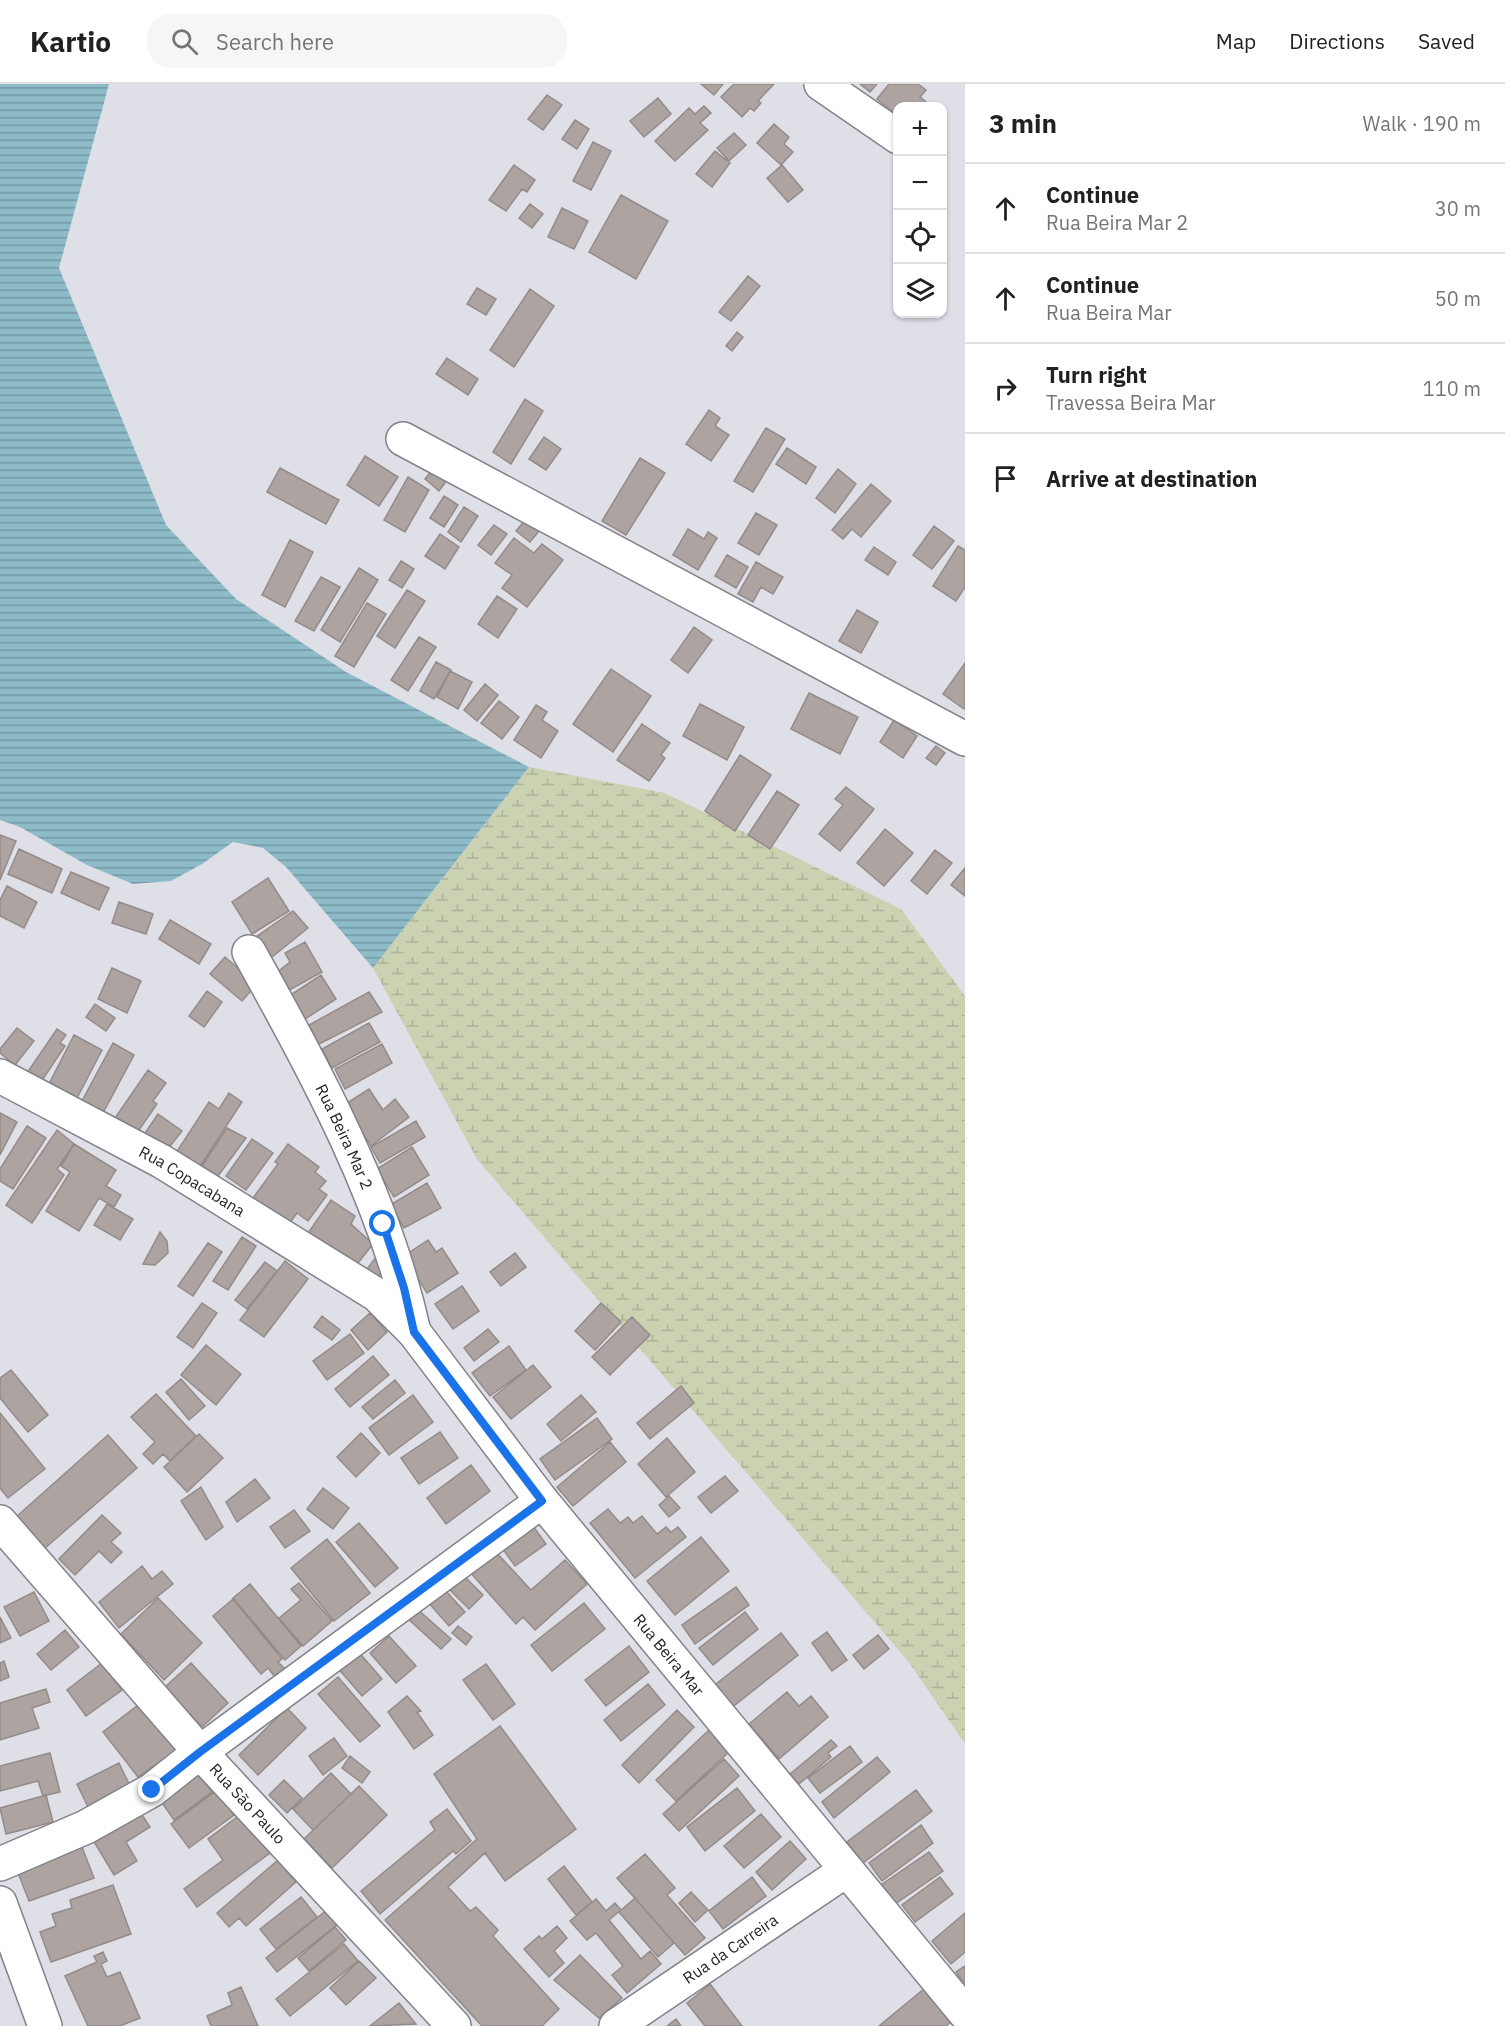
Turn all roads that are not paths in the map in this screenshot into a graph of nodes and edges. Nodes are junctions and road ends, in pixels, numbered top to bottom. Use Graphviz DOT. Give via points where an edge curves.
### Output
graph roads {
  1 [pos="821,84"];
  2 [pos="893,134"];
  3 [pos="403,439"];
  4 [pos="965,739"];
  5 [pos="249,952"];
  6 [pos="0,1076"];
  7 [pos="377,1295"];
  8 [pos="414,1332"];
  9 [pos="542,1501"];
  10 [pos="0,1522"];
  11 [pos="200,1752"];
  12 [pos="0,1864"];
  13 [pos="845,1871"];
  14 [pos="0,1903"];
  15 [pos="965,2013"];
  16 [pos="45,2026"];
  17 [pos="454,2026"];
  18 [pos="616,2026"];
  1 -- 2 [label="street"];
  3 -- 4 [label="street"];
  5 -- 8 [label="street, Rua Beira Mar 2" via="322,1084 383,1224"];
  6 -- 7 [label="street, Rua Copacabana" via="161,1161"];
  7 -- 8 [label="street, Rua Beira Mar"];
  8 -- 9 [label="street, Rua Beira Mar"];
  9 -- 11 [label="street"];
  9 -- 13 [label="street, Rua Beira Mar"];
  10 -- 11 [label="street, Rua São Paulo"];
  11 -- 12 [label="street" via="152,1790 86,1827"];
  11 -- 17 [label="street, Rua São Paulo"];
  13 -- 15 [label="street, Rua Beira Mar"];
  13 -- 18 [label="street, Rua da Carreira"];
  14 -- 16 [label="street"];
}
